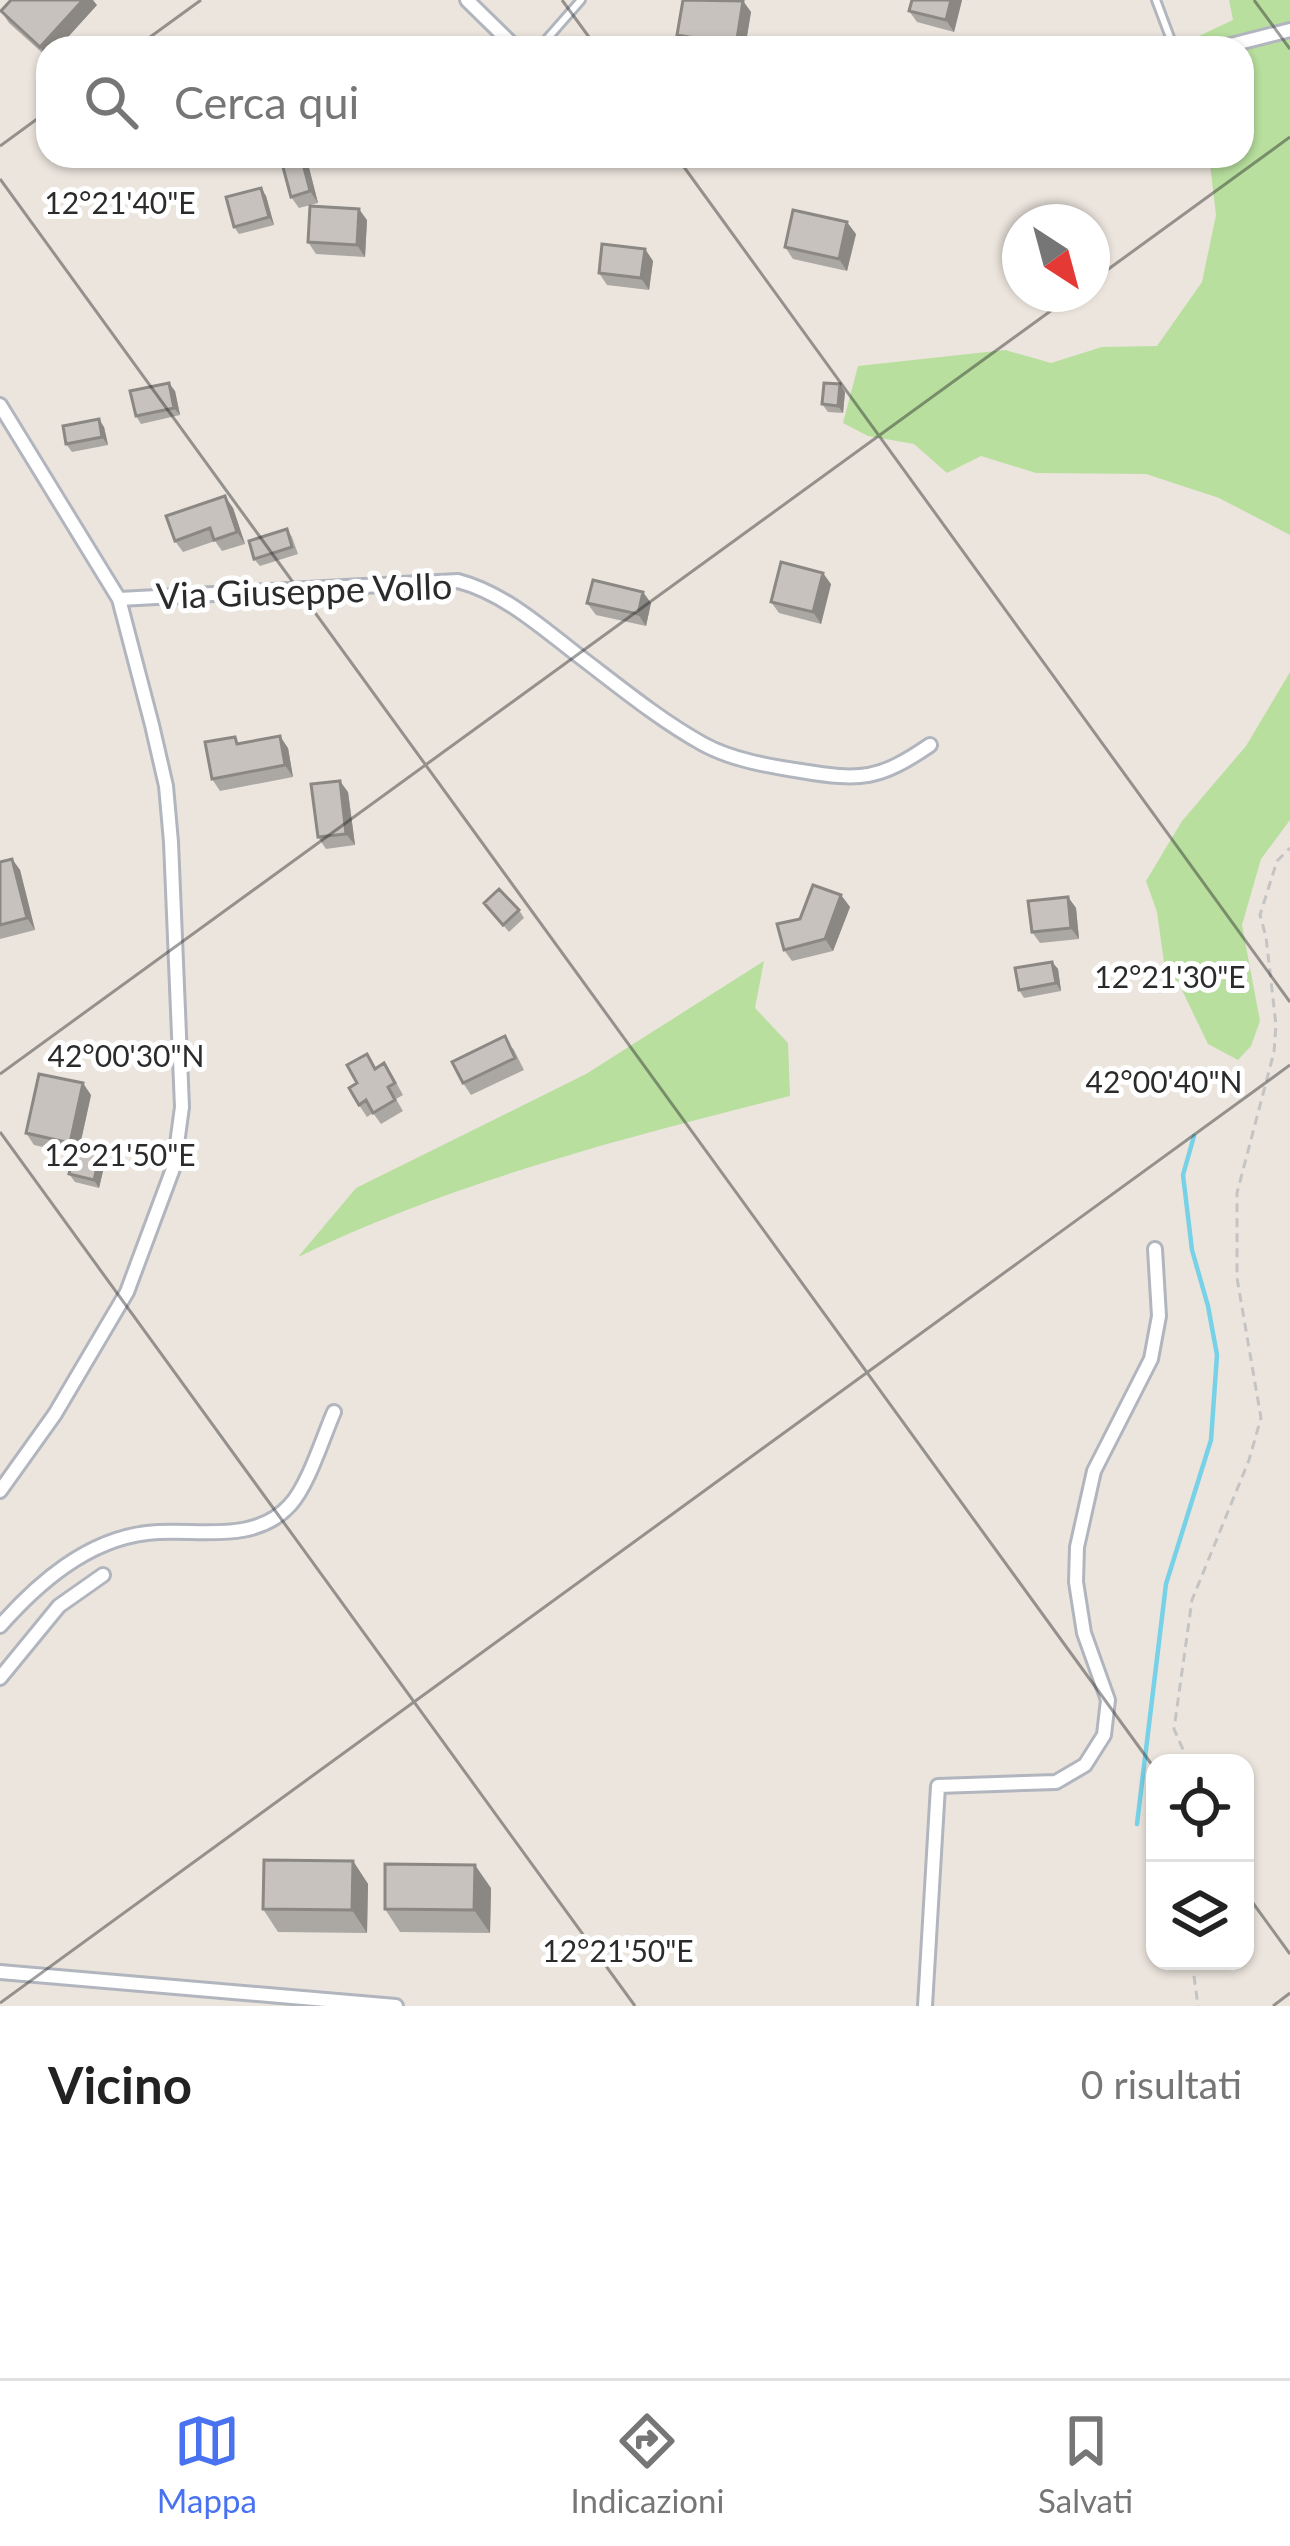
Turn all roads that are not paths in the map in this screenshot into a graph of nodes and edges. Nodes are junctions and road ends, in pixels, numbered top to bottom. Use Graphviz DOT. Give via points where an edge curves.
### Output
graph roads {
  1 [pos="467,0"];
  2 [pos="581,0"];
  3 [pos="1156,0"];
  4 [pos="1290,30"];
  5 [pos="504,36"];
  6 [pos="550,36"];
  7 [pos="1170,36"];
  8 [pos="1254,39"];
  9 [pos="0,405"];
  10 [pos="119,599"];
  11 [pos="930,745"];
  12 [pos="1155,1249"];
  13 [pos="334,1412"];
  14 [pos="0,1491"];
  15 [pos="103,1574"];
  16 [pos="0,1626"];
  17 [pos="0,1678"];
  18 [pos="0,1972"];
  19 [pos="397,2006"];
  20 [pos="925,2006"];
  1 -- 5 [label="street"];
  2 -- 6 [label="lane"];
  3 -- 7 [label="lane"];
  4 -- 8 [label="street"];
  9 -- 10 [label="street"];
  10 -- 11 [label="street, Via Giuseppe Vollo" via="458,581 526,615 706,746 764,765 856,779 893,769"];
  10 -- 14 [label="street" via="166,786 181,1112 174,1166 127,1292"];
  12 -- 20 [label="street" via="1160,1316 1151,1359 1094,1471 1077,1546 1084,1633 1108,1700 1104,1735 1084,1765 1056,1782 938,1786"];
  13 -- 16 [label="street" via="292,1504 278,1514 233,1532 118,1540 51,1575"];
  15 -- 17 [label="street" via="59,1606"];
  18 -- 19 [label="street"];
}
